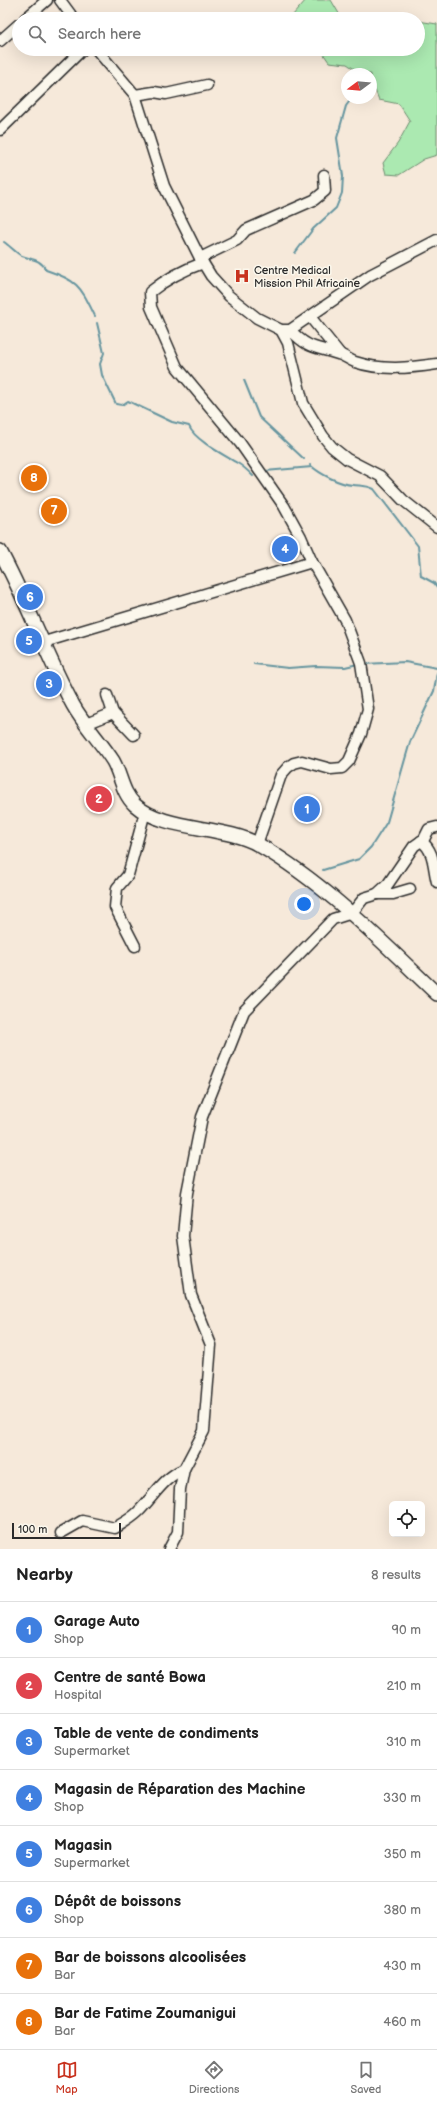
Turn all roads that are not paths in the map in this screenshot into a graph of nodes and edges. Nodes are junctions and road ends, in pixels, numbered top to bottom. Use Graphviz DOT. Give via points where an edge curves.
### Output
graph roads {
  1 [pos="47,0"];
  2 [pos="60,0"];
  3 [pos="33,12"];
  4 [pos="69,12"];
  5 [pos="12,30"];
  6 [pos="0,41"];
  7 [pos="76,56"];
  8 [pos="102,56"];
  9 [pos="207,85"];
  10 [pos="135,95"];
  11 [pos="0,130"];
  12 [pos="324,175"];
  13 [pos="437,240"];
  14 [pos="201,260"];
  15 [pos="310,318"];
  16 [pos="286,330"];
  17 [pos="340,354"];
  18 [pos="437,364"];
  19 [pos="437,527"];
  20 [pos="0,551"];
  21 [pos="312,562"];
  22 [pos="44,642"];
  23 [pos="107,695"];
  24 [pos="113,713"];
  25 [pos="86,724"];
  26 [pos="134,735"];
  27 [pos="145,812"];
  28 [pos="437,827"];
  29 [pos="421,841"];
  30 [pos="257,844"];
  31 [pos="437,882"];
  32 [pos="410,889"];
  33 [pos="377,894"];
  34 [pos="352,913"];
  35 [pos="135,946"];
  36 [pos="437,994"];
  37 [pos="184,1470"];
  38 [pos="61,1533"];
  39 [pos="169,1549"];
  1 -- 3 [label="street"];
  2 -- 4 [label="street"];
  5 -- 6 [label="street"];
  7 -- 11 [label="street"];
  8 -- 10 [label="street"];
  9 -- 10 [label="street" via="166,94 154,92"];
  10 -- 14 [label="street" via="164,186"];
  12 -- 14 [label="street" via="325,191 319,197 246,230 237,240"];
  13 -- 15 [label="street" via="370,275"];
  14 -- 16 [label="street" via="229,296 257,318"];
  14 -- 21 [label="street" via="150,292 151,307 177,367 240,443 272,489 294,524"];
  15 -- 16 [label="street"];
  15 -- 17 [label="street"];
  16 -- 17 [label="street" via="311,348"];
  16 -- 19 [label="street" via="303,403 323,436 347,459 380,476 403,500"];
  17 -- 18 [label="street" via="380,368"];
  20 -- 22 [label="main road"];
  21 -- 22 [label="street"];
  21 -- 30 [label="street" via="345,620 355,646 361,663 368,709 361,734 349,761 342,768 331,769 302,762 294,763 281,775"];
  22 -- 25 [label="main road" via="74,707"];
  23 -- 24 [label="street"];
  24 -- 25 [label="street"];
  24 -- 26 [label="street"];
  25 -- 27 [label="main road" via="114,763 130,799"];
  27 -- 30 [label="main road"];
  27 -- 35 [label="street" via="128,875 117,888 115,907"];
  28 -- 29 [label="street" via="429,829"];
  29 -- 31 [label="street" via="428,845"];
  29 -- 33 [label="street" via="414,846 388,884"];
  30 -- 34 [label="main road"];
  32 -- 33 [label="street" via="393,894"];
  33 -- 34 [label="street" via="364,898"];
  34 -- 36 [label="main road"];
  34 -- 37 [label="street" via="333,918 244,1011 202,1117 187,1193 183,1236 191,1295 211,1345 204,1431"];
  37 -- 38 [label="street" via="172,1474 138,1512 115,1528 82,1521"];
  37 -- 39 [label="street" via="180,1489 178,1532"];
}
